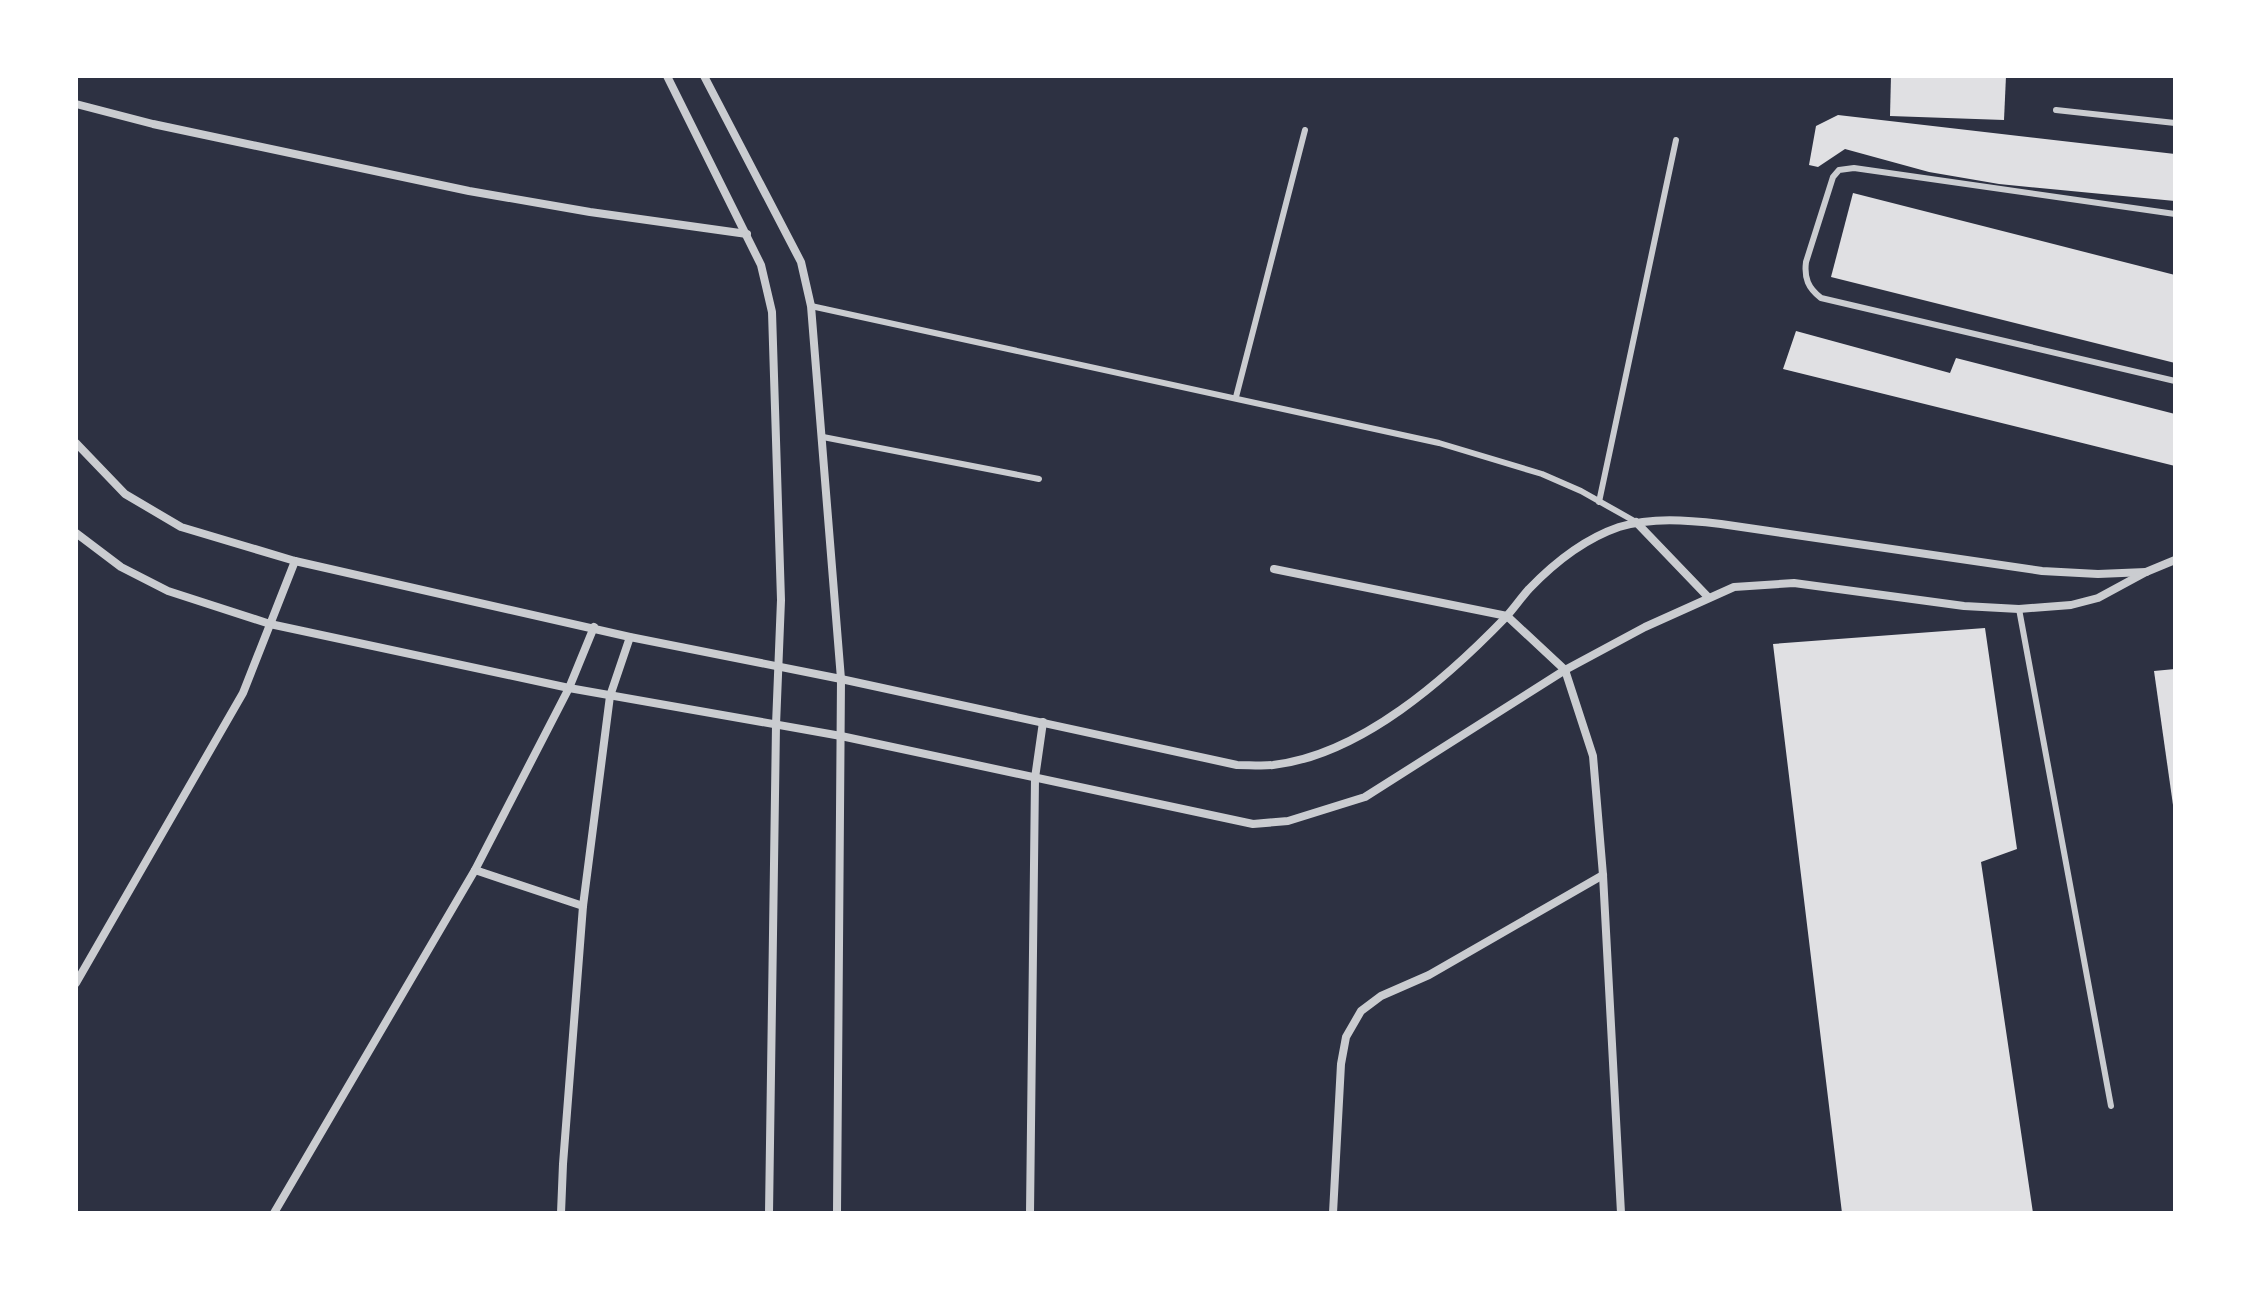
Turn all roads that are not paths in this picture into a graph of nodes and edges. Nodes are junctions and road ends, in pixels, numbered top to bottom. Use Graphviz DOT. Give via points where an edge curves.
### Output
graph roads {
  1 [pos="667,76"];
  2 [pos="704,76"];
  3 [pos="76,104"];
  4 [pos="2056,110"];
  5 [pos="2175,123"];
  6 [pos="1305,130"];
  7 [pos="1676,140"];
  8 [pos="2175,214"];
  9 [pos="747,234"];
  10 [pos="811,306"];
  11 [pos="2175,381"];
  12 [pos="1236,397"];
  13 [pos="823,437"];
  14 [pos="76,443"];
  15 [pos="1039,479"];
  16 [pos="1599,502"];
  17 [pos="1636,522"];
  18 [pos="76,533"];
  19 [pos="2175,560"];
  20 [pos="295,561"];
  21 [pos="1274,569"];
  22 [pos="2146,572"];
  23 [pos="1708,597"];
  24 [pos="2019,609"];
  25 [pos="1507,616"];
  26 [pos="270,624"];
  27 [pos="594,627"];
  28 [pos="630,637"];
  29 [pos="778,666"];
  30 [pos="1565,670"];
  31 [pos="841,679"];
  32 [pos="569,688"];
  33 [pos="610,696"];
  34 [pos="1043,722"];
  35 [pos="776,725"];
  36 [pos="841,736"];
  37 [pos="1035,778"];
  38 [pos="475,870"];
  39 [pos="1603,875"];
  40 [pos="583,906"];
  41 [pos="76,983"];
  42 [pos="2111,1106"];
  43 [pos="282,1196"];
  44 [pos="274,1213"];
  45 [pos="281,1213"];
  46 [pos="561,1213"];
  47 [pos="769,1213"];
  48 [pos="837,1213"];
  49 [pos="1030,1213"];
  50 [pos="1333,1213"];
  51 [pos="1621,1213"];
  1 -- 9 [label="street"];
  2 -- 10 [label="street" via="801,262"];
  3 -- 9 [label="street" via="469,191"];
  4 -- 5 [label="lane"];
  6 -- 12 [label="lane"];
  7 -- 16 [label="lane"];
  8 -- 11 [label="lane" via="1844,169 1833,177 1805,273 1821,298"];
  9 -- 29 [label="street" via="772,312 781,600"];
  10 -- 12 [label="lane"];
  10 -- 13 [label="street"];
  12 -- 16 [label="lane" via="1510,463"];
  13 -- 15 [label="lane"];
  13 -- 31 [label="street"];
  14 -- 20 [label="street" via="125,494 181,527"];
  16 -- 17 [label="lane"];
  17 -- 22 [label="street" via="1721,524 2042,571"];
  17 -- 23 [label="street"];
  17 -- 25 [label="street" via="1586,542 1553,566"];
  18 -- 26 [label="street" via="121,567 168,591"];
  19 -- 22 [label="street"];
  20 -- 26 [label="street"];
  20 -- 27 [label="street"];
  21 -- 25 [label="street"];
  22 -- 24 [label="street" via="2098,598"];
  23 -- 24 [label="street" via="1742,585 1794,583"];
  23 -- 30 [label="street"];
  24 -- 42 [label="lane"];
  25 -- 30 [label="street"];
  25 -- 34 [label="street" via="1405,709 1299,760 1237,765"];
  26 -- 32 [label="street"];
  26 -- 41 [label="street" via="243,693"];
  27 -- 28 [label="street"];
  27 -- 32 [label="street"];
  28 -- 29 [label="street"];
  28 -- 33 [label="street"];
  29 -- 31 [label="street"];
  29 -- 35 [label="street"];
  30 -- 37 [label="street" via="1365,797 1288,821 1253,824"];
  30 -- 39 [label="street" via="1593,756"];
  31 -- 34 [label="street"];
  31 -- 36 [label="street"];
  32 -- 33 [label="street"];
  32 -- 38 [label="street"];
  33 -- 35 [label="street"];
  33 -- 40 [label="street"];
  34 -- 37 [label="street"];
  35 -- 36 [label="street"];
  35 -- 47 [label="street"];
  36 -- 37 [label="street"];
  36 -- 48 [label="street"];
  37 -- 49 [label="street"];
  38 -- 40 [label="street"];
  38 -- 43 [label="street"];
  39 -- 50 [label="street" via="1361,1011 1346,1037 1341,1064"];
  39 -- 51 [label="street"];
  40 -- 46 [label="street"];
  43 -- 44 [label="street"];
  43 -- 45 [label="street"];
}
